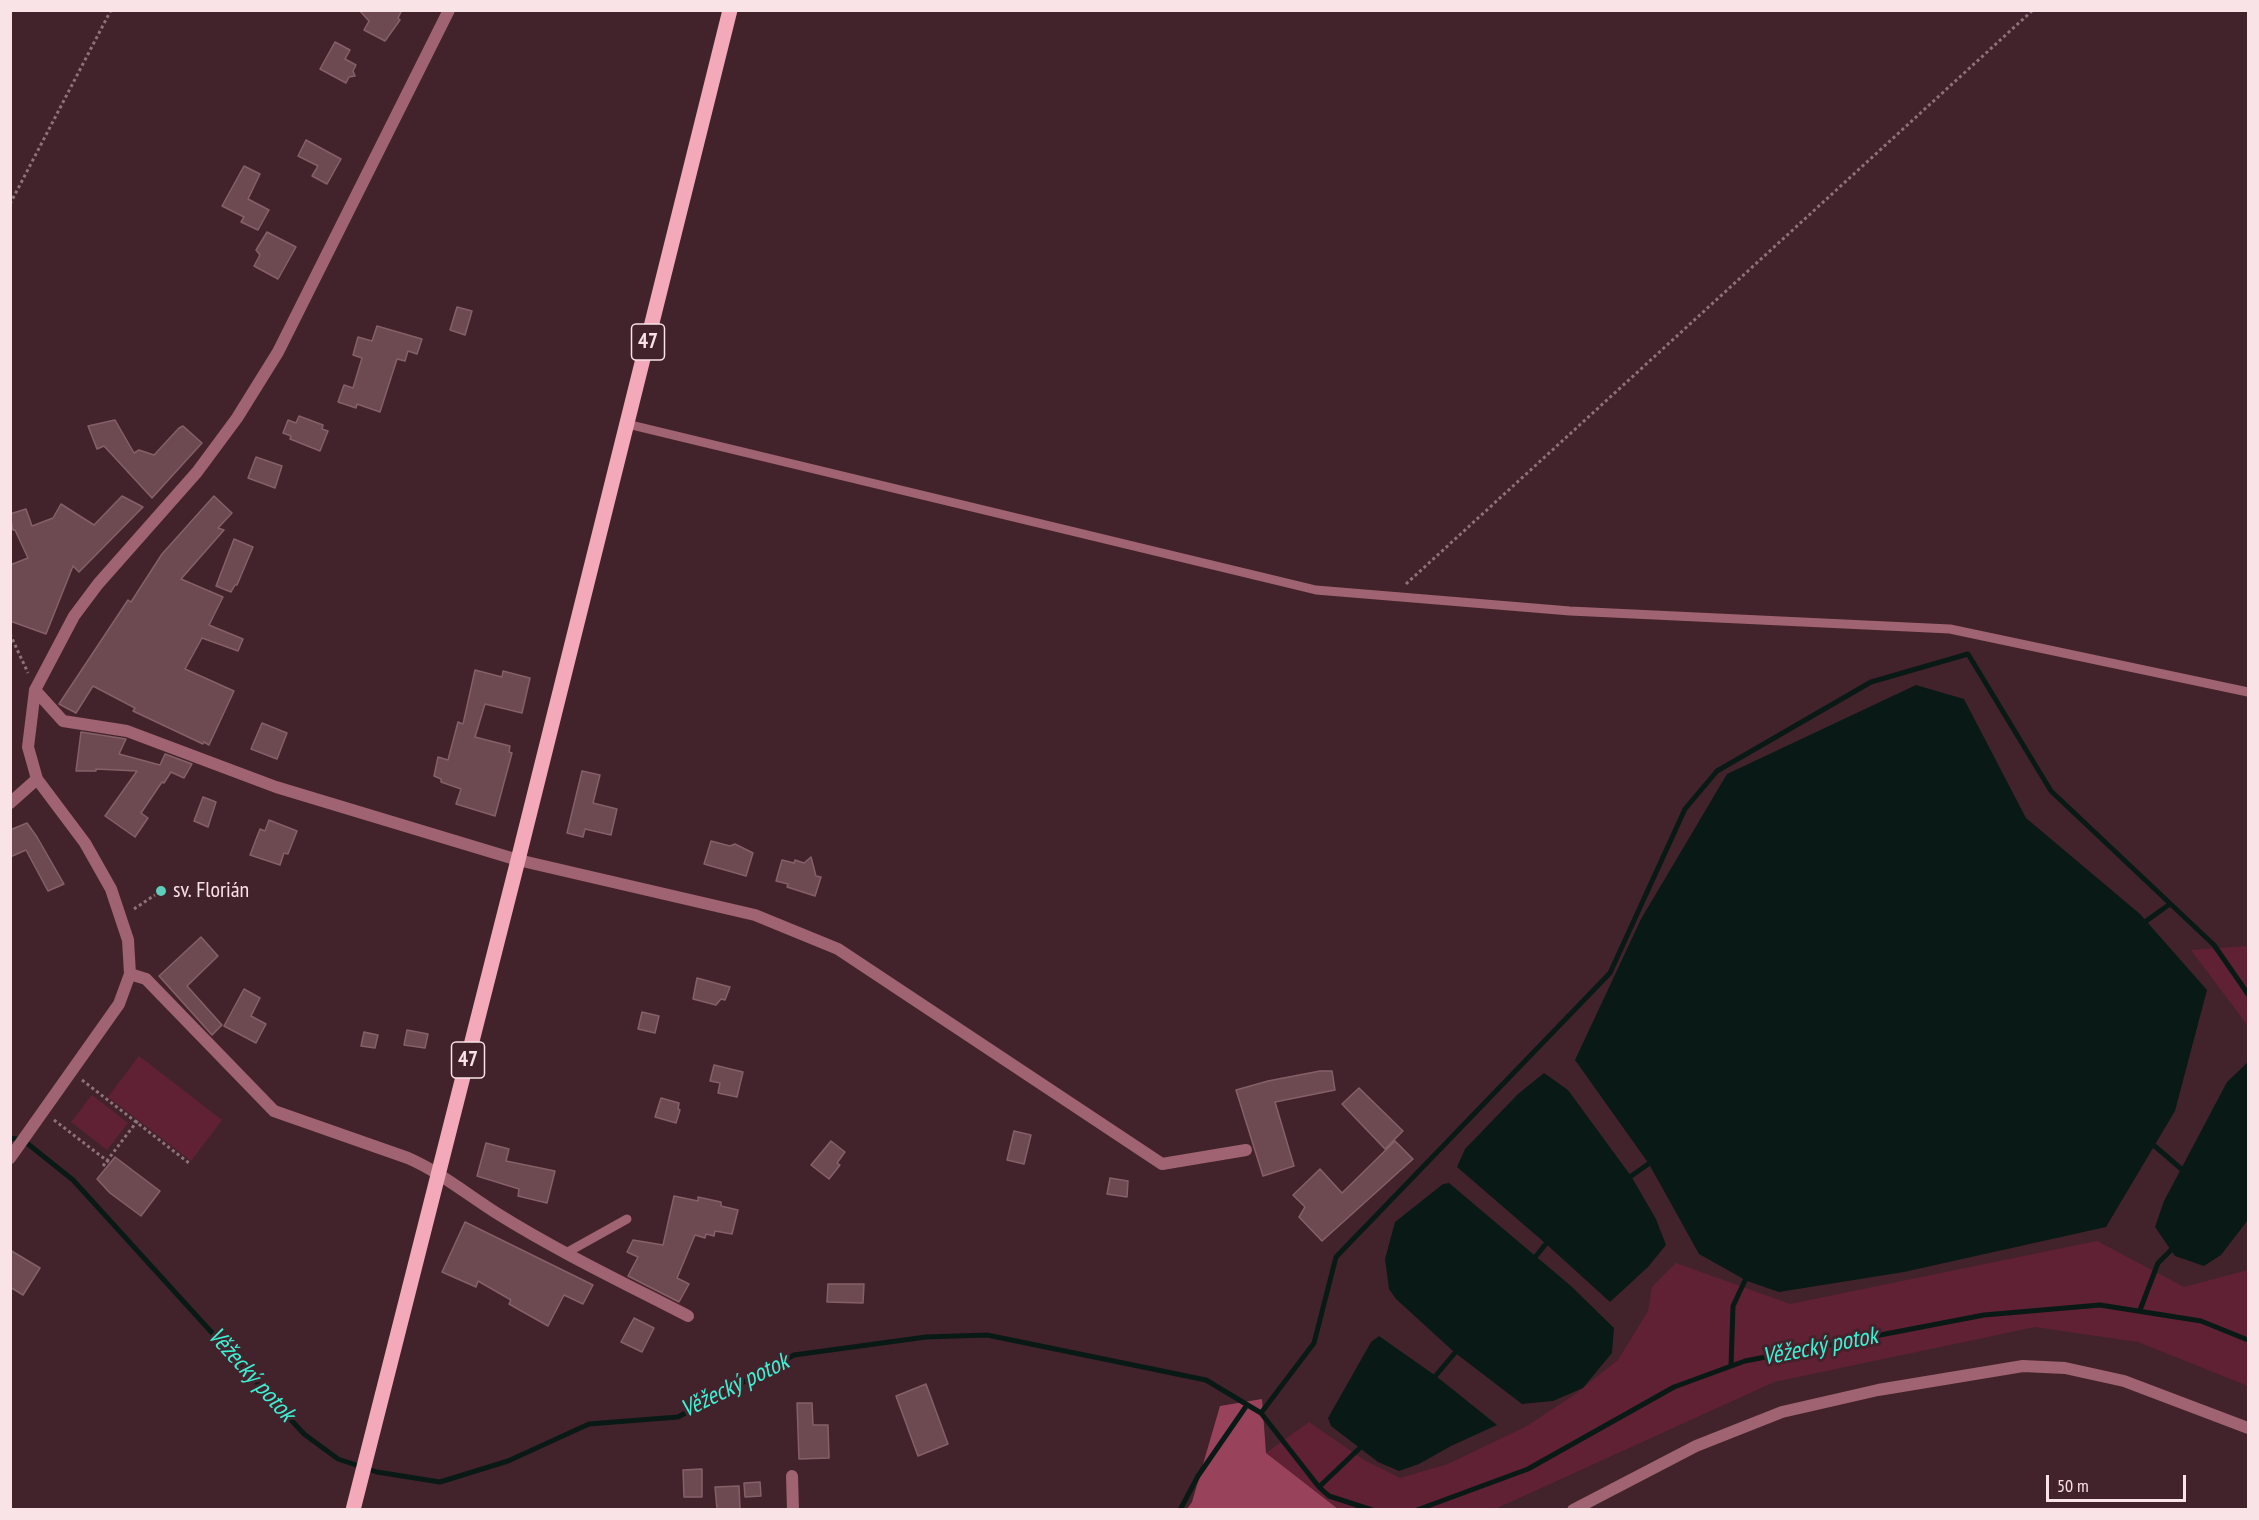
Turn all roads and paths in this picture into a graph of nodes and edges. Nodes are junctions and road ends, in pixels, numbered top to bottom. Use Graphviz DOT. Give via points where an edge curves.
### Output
graph roads {
  1 [pos="111,10"];
  2 [pos="449,10"];
  3 [pos="730,10"];
  4 [pos="2033,10"];
  5 [pos="10,204"];
  6 [pos="627,424"];
  7 [pos="1392,597"];
  8 [pos="10,634"];
  9 [pos="35,690"];
  10 [pos="2248,692"];
  11 [pos="37,778"];
  12 [pos="10,803"];
  13 [pos="518,860"];
  14 [pos="155,895"];
  15 [pos="120,918"];
  16 [pos="130,974"];
  17 [pos="71,1072"];
  18 [pos="43,1111"];
  19 [pos="138,1121"];
  20 [pos="1246,1150"];
  21 [pos="10,1158"];
  22 [pos="109,1162"];
  23 [pos="189,1163"];
  24 [pos="103,1166"];
  25 [pos="439,1175"];
  26 [pos="627,1219"];
  27 [pos="566,1253"];
  28 [pos="688,1316"];
  29 [pos="2248,1428"];
  30 [pos="792,1476"];
  31 [pos="353,1509"];
  32 [pos="793,1509"];
  33 [pos="1573,1509"];
  1 -- 5 [label="path"];
  2 -- 9 [label="street" via="283,341 249,399 197,472 74,616"];
  3 -- 6 [label="main road, 47"];
  4 -- 7 [label="path"];
  6 -- 7 [label="lane" via="1316,590"];
  6 -- 13 [label="main road, 47"];
  7 -- 10 [label="lane" via="1570,611 1950,629"];
  8 -- 9 [label="path"];
  9 -- 11 [label="street" via="28,747"];
  9 -- 13 [label="street" via="63,721 127,731 276,787"];
  11 -- 12 [label="street"];
  11 -- 15 [label="street" via="85,843 111,890"];
  13 -- 20 [label="street" via="755,915 838,949 1162,1164"];
  13 -- 25 [label="main road, 47"];
  14 -- 15 [label="path"];
  15 -- 16 [label="street" via="128,940"];
  16 -- 17 [label="street" via="119,1004"];
  16 -- 25 [label="street" via="146,979 274,1111 408,1158"];
  17 -- 18 [label="street"];
  17 -- 19 [label="path"];
  18 -- 21 [label="street"];
  18 -- 22 [label="path"];
  19 -- 22 [label="path"];
  19 -- 23 [label="path"];
  22 -- 24 [label="path"];
  25 -- 27 [label="street"];
  25 -- 31 [label="main road, 47"];
  26 -- 27 [label="lane"];
  27 -- 28 [label="street"];
  29 -- 33 [label="street" via="2124,1381 2065,1368 2023,1366 1878,1390 1782,1412 1696,1446"];
  30 -- 32 [label="street"];
}
